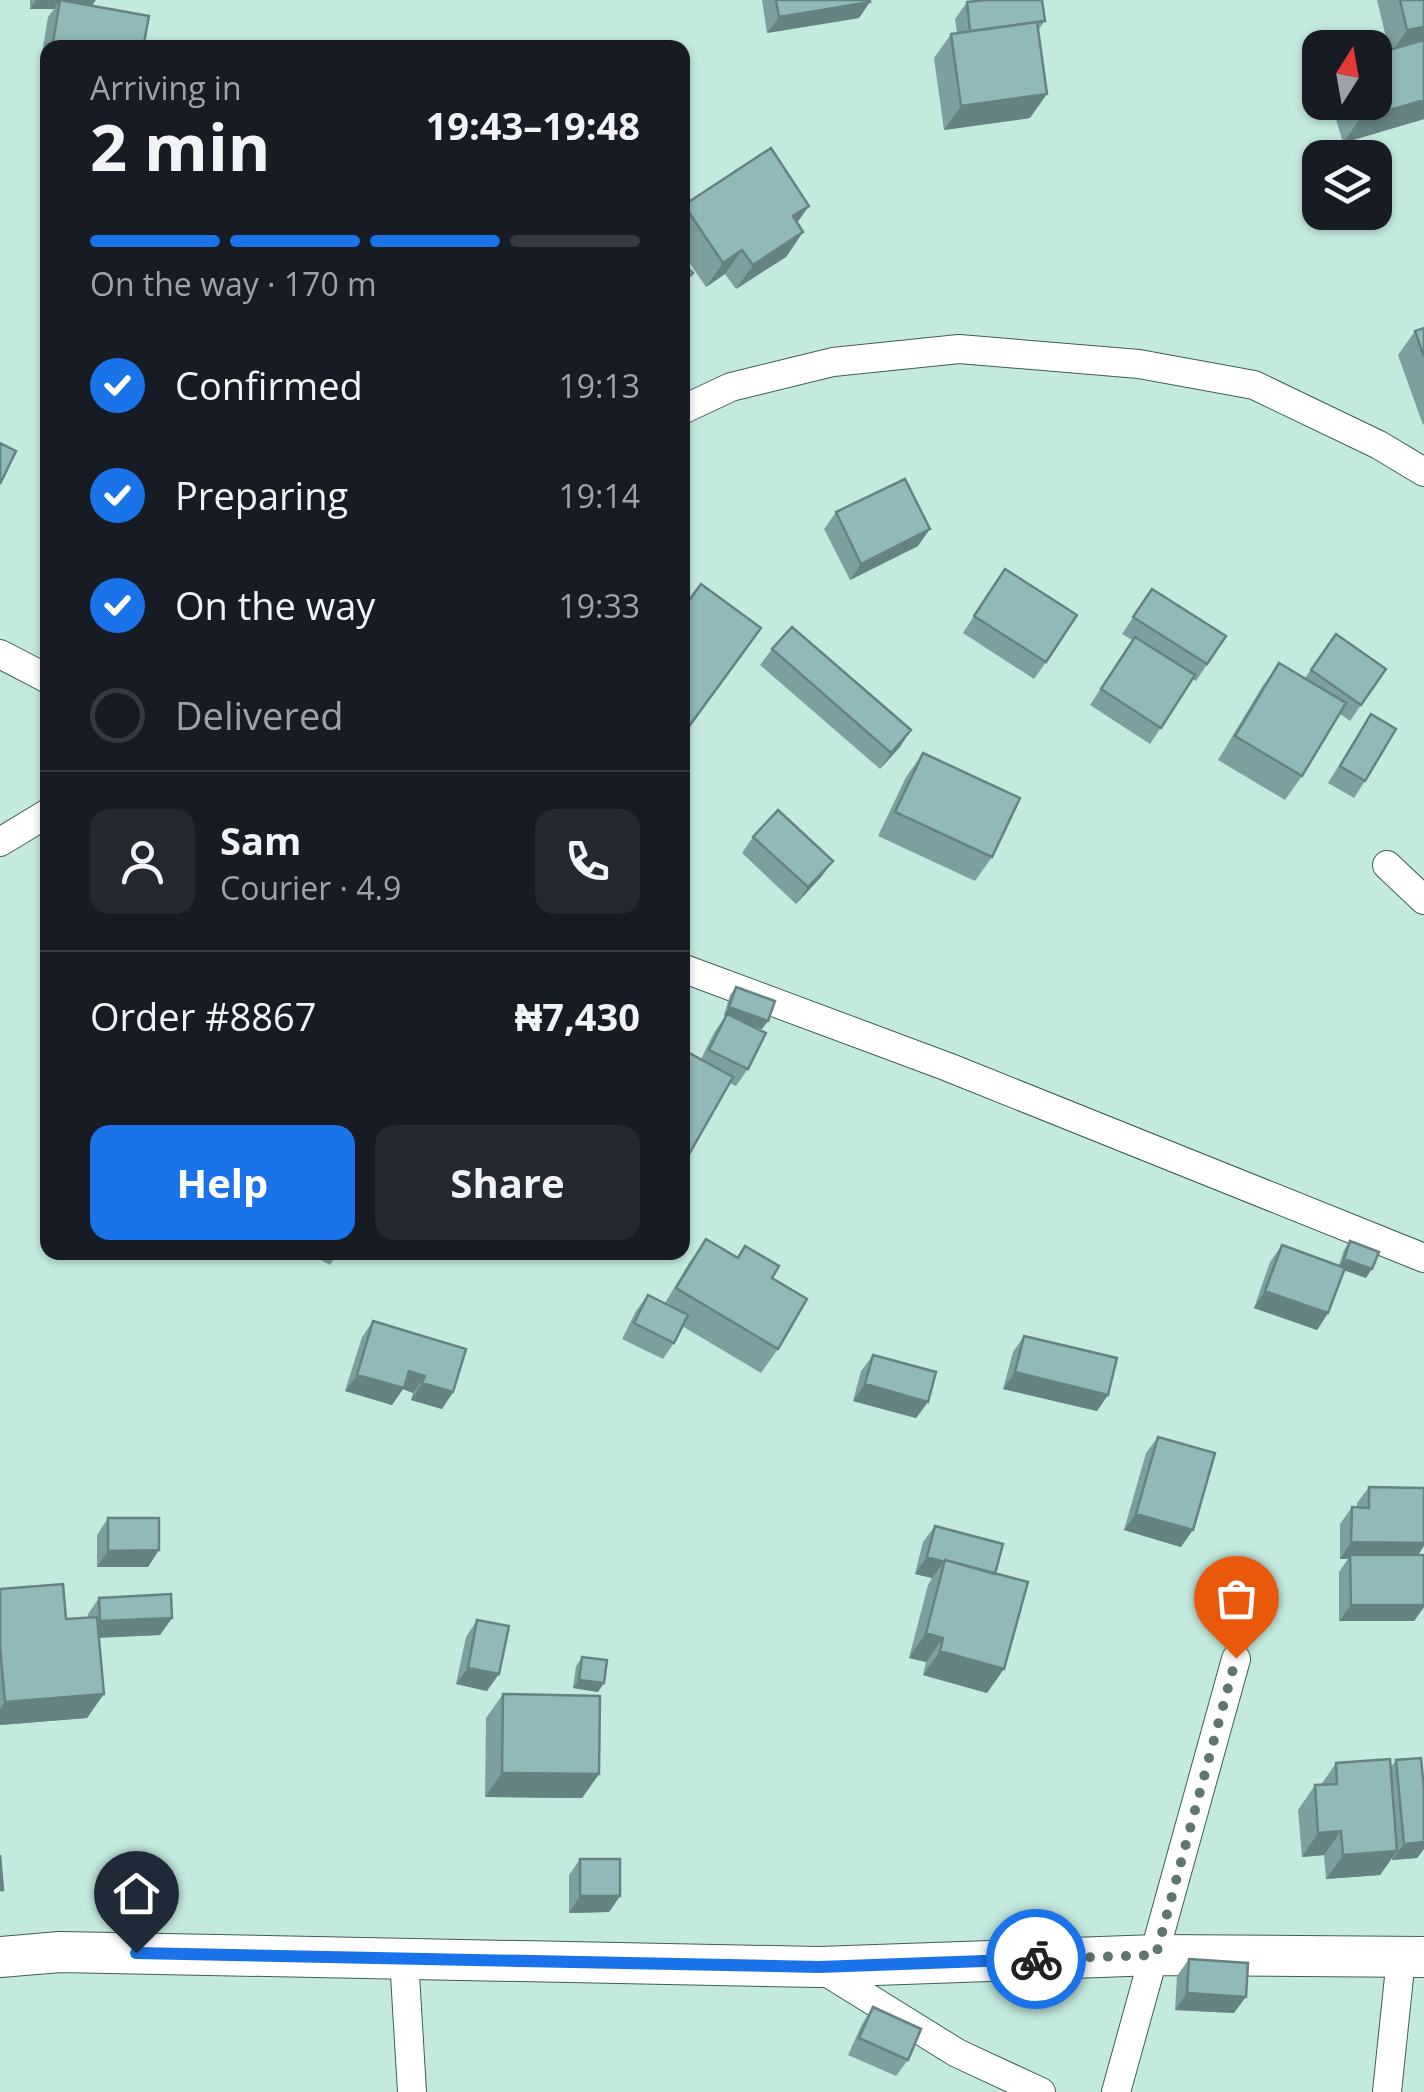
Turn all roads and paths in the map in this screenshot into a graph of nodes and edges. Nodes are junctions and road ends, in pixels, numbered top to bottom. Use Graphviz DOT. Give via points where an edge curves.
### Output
graph roads {
  1 [pos="690,406"];
  2 [pos="1424,472"];
  3 [pos="0,654"];
  4 [pos="40,675"];
  5 [pos="40,818"];
  6 [pos="0,842"];
  7 [pos="1387,865"];
  8 [pos="1424,900"];
  9 [pos="690,971"];
  10 [pos="1424,1258"];
  11 [pos="1236,1658"];
  12 [pos="1156,1955"];
  13 [pos="0,1957"];
  14 [pos="1413,1957"];
  15 [pos="404,1958"];
  16 [pos="819,1967"];
  17 [pos="412,2092"];
  18 [pos="1041,2092"];
  19 [pos="1116,2092"];
  20 [pos="1387,2092"];
  1 -- 2 [label="street" via="731,387 833,362 959,349 1139,364 1254,386"];
  3 -- 4 [label="street"];
  5 -- 6 [label="street"];
  7 -- 8 [label="street"];
  9 -- 10 [label="street" via="948,1066"];
  11 -- 12 [label="street"];
  12 -- 14 [label="street"];
  12 -- 16 [label="street"];
  12 -- 19 [label="street"];
  13 -- 15 [label="street" via="60,1952"];
  14 -- 20 [label="street"];
  15 -- 16 [label="street"];
  15 -- 17 [label="street"];
  16 -- 18 [label="street" via="957,2053"];
}
